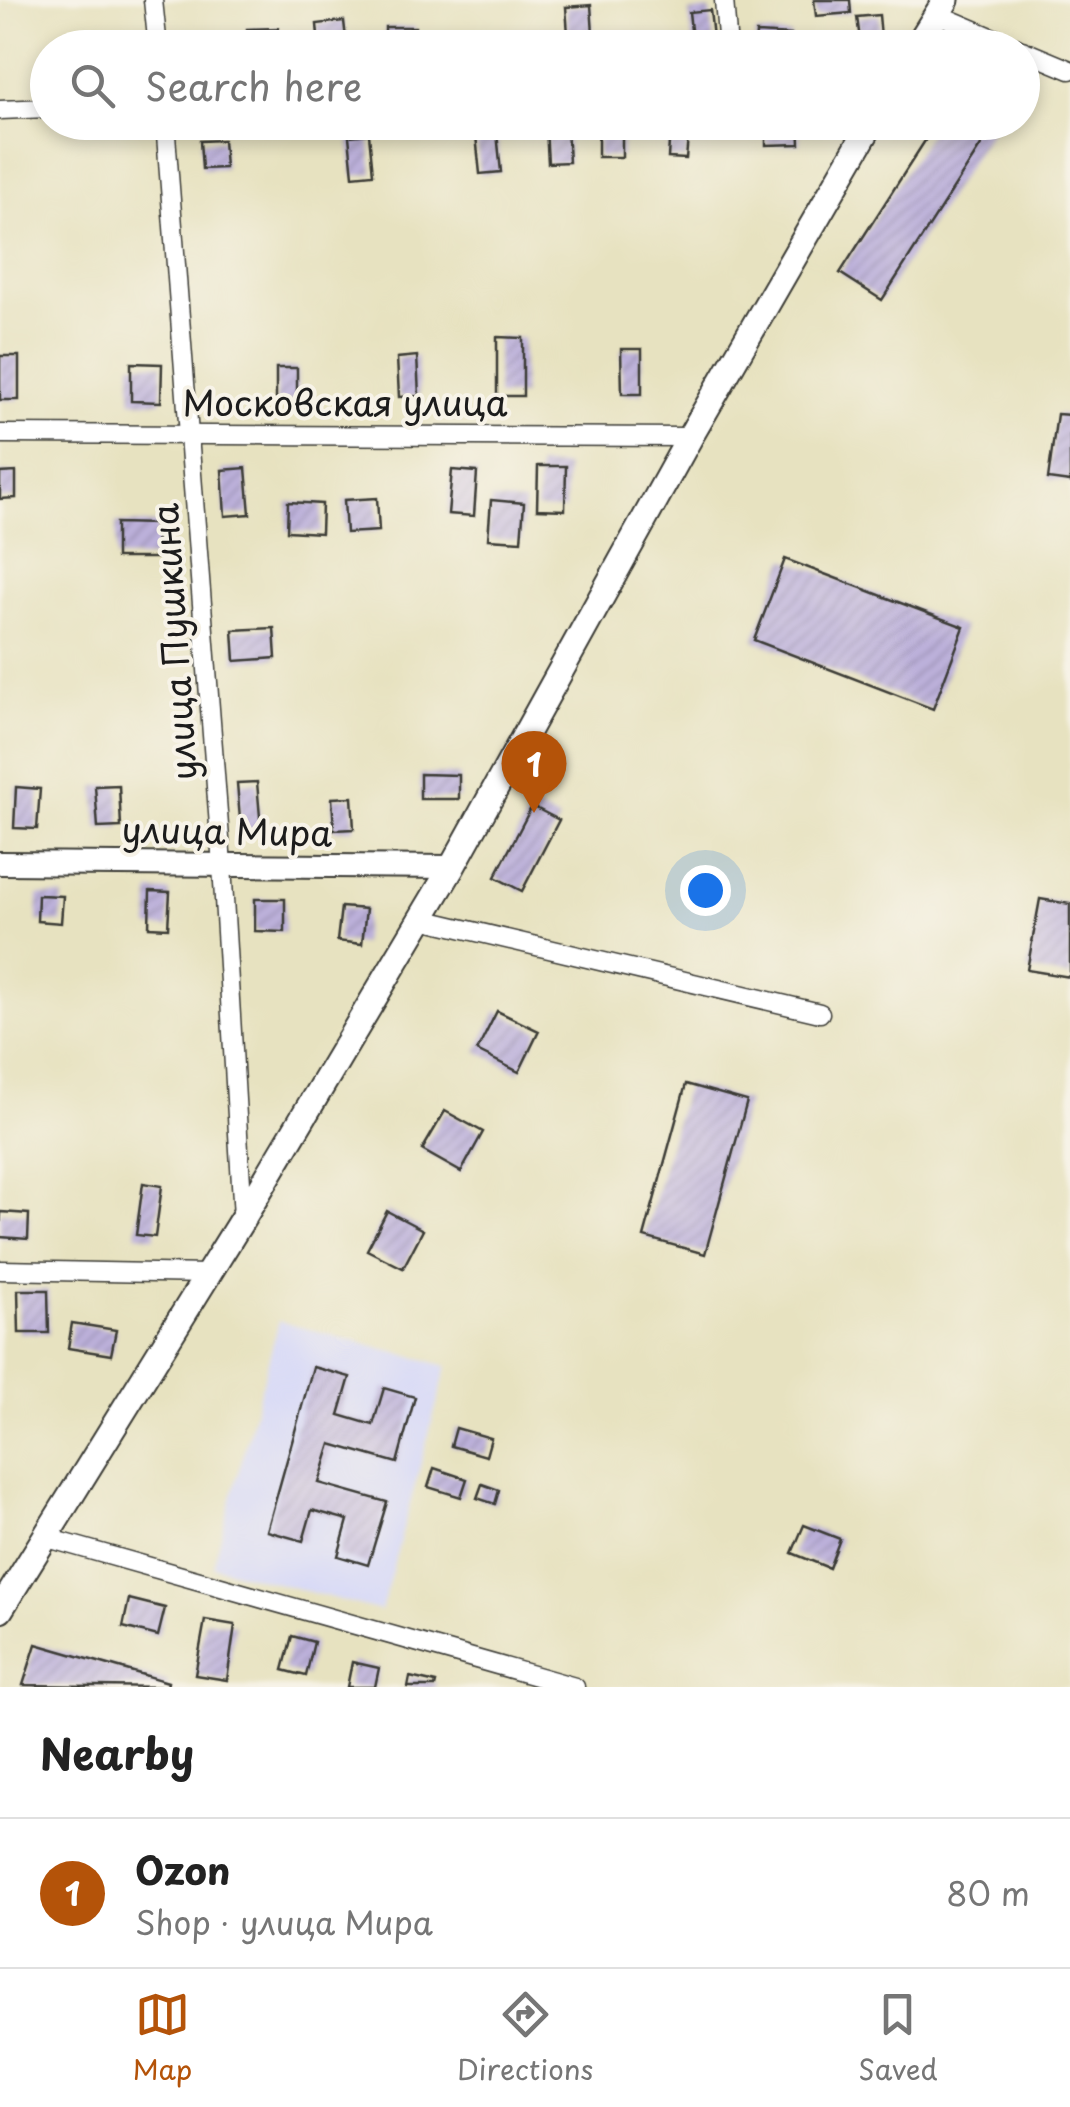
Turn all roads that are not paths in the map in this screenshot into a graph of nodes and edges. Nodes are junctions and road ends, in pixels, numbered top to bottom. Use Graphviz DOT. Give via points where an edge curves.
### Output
graph roads {
  1 [pos="154,0"];
  2 [pos="724,0"];
  3 [pos="942,7"];
  4 [pos="156,30"];
  5 [pos="726,30"];
  6 [pos="927,30"];
  7 [pos="985,30"];
  8 [pos="1040,57"];
  9 [pos="1070,70"];
  10 [pos="30,109"];
  11 [pos="0,110"];
  12 [pos="167,140"];
  13 [pos="862,140"];
  14 [pos="191,432"];
  15 [pos="0,434"];
  16 [pos="690,437"];
  17 [pos="0,863"];
  18 [pos="222,865"];
  19 [pos="452,867"];
  20 [pos="422,919"];
  21 [pos="820,1013"];
  22 [pos="243,1218"];
  23 [pos="0,1270"];
  24 [pos="207,1274"];
  25 [pos="44,1537"];
  26 [pos="0,1610"];
  27 [pos="575,1687"];
  1 -- 4 [label="street"];
  2 -- 5 [label="street"];
  3 -- 6 [label="main road"];
  3 -- 7 [label="street"];
  8 -- 9 [label="street"];
  10 -- 11 [label="street"];
  12 -- 14 [label="street, улица Пушкина"];
  13 -- 16 [label="main road"];
  14 -- 15 [label="street, Московская улица"];
  14 -- 16 [label="street, Московская улица"];
  14 -- 18 [label="street, улица Пушкина"];
  16 -- 19 [label="main road"];
  17 -- 18 [label="street, улица Мира"];
  18 -- 19 [label="street, улица Мира"];
  18 -- 22 [label="street, улица Пушкина"];
  19 -- 20 [label="main road"];
  20 -- 21 [label="street"];
  20 -- 22 [label="main road"];
  22 -- 24 [label="main road"];
  23 -- 24 [label="street"];
  24 -- 25 [label="main road"];
  25 -- 26 [label="main road"];
  25 -- 27 [label="street"];
}
